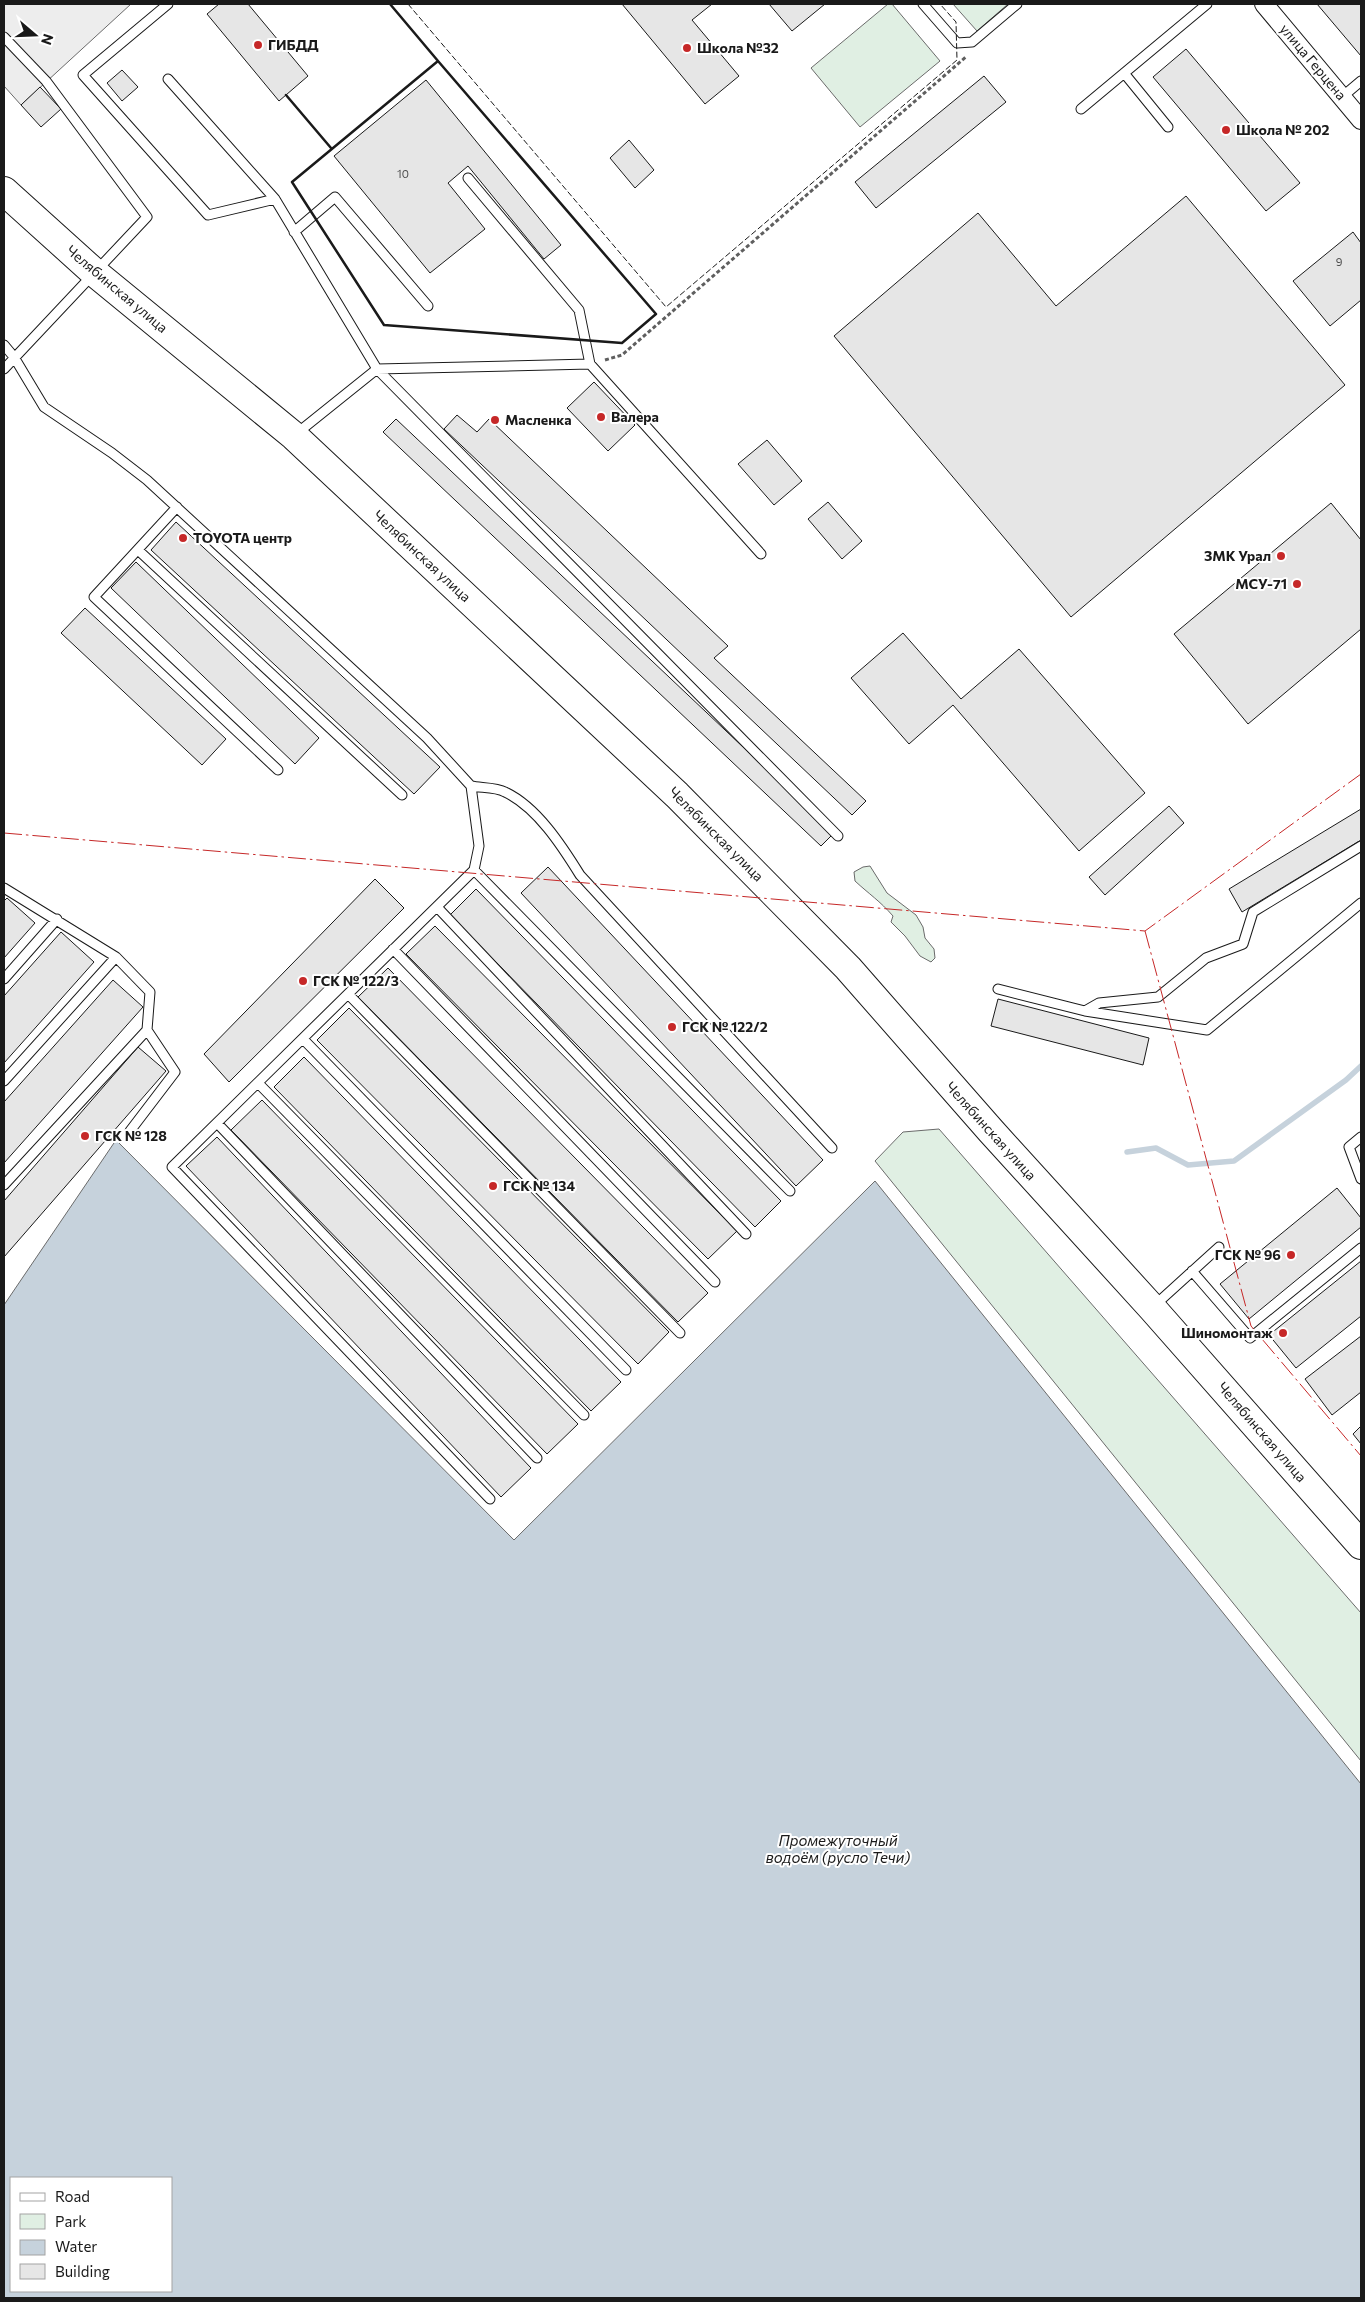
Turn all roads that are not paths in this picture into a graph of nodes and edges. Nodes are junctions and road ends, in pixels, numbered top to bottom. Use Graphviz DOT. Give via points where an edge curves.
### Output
graph roads {
  1 [pos="923,4"];
  2 [pos="1017,4"];
  3 [pos="1207,4"];
  4 [pos="1264,4"];
  5 [pos="163,5"];
  6 [pos="4,37"];
  7 [pos="1124,73"];
  8 [pos="168,79"];
  9 [pos="1361,82"];
  10 [pos="1342,97"];
  11 [pos="1081,109"];
  12 [pos="1361,120"];
  13 [pos="1168,127"];
  14 [pos="468,178"];
  15 [pos="4,191"];
  16 [pos="274,199"];
  17 [pos="294,232"];
  18 [pos="95,272"];
  19 [pos="428,306"];
  20 [pos="4,345"];
  21 [pos="14,357"];
  22 [pos="590,364"];
  23 [pos="4,369"];
  24 [pos="377,369"];
  25 [pos="294,436"];
  26 [pos="177,507"];
  27 [pos="138,550"];
  28 [pos="761,554"];
  29 [pos="278,770"];
  30 [pos="471,786"];
  31 [pos="402,795"];
  32 [pos="838,836"];
  33 [pos="1361,846"];
  34 [pos="474,870"];
  35 [pos="4,889"];
  36 [pos="1361,903"];
  37 [pos="437,907"];
  38 [pos="57,919"];
  39 [pos="394,950"];
  40 [pos="116,956"];
  41 [pos="4,978"];
  42 [pos="998,989"];
  43 [pos="348,994"];
  44 [pos="1085,1011"];
  45 [pos="147,1030"];
  46 [pos="303,1039"];
  47 [pos="4,1081"];
  48 [pos="258,1083"];
  49 [pos="217,1123"];
  50 [pos="130,1131"];
  51 [pos="1361,1137"];
  52 [pos="832,1148"];
  53 [pos="1361,1179"];
  54 [pos="4,1185"];
  55 [pos="790,1191"];
  56 [pos="746,1234"];
  57 [pos="1219,1247"];
  58 [pos="1361,1248"];
  59 [pos="1192,1271"];
  60 [pos="715,1282"];
  61 [pos="1152,1308"];
  62 [pos="680,1333"];
  63 [pos="626,1370"];
  64 [pos="584,1416"];
  65 [pos="537,1458"];
  66 [pos="490,1499"];
  67 [pos="1361,1544"];
  1 -- 2 [label="lane" via="957,43 972,42"];
  3 -- 7 [label="lane"];
  4 -- 10 [label="street, улица Герцена"];
  5 -- 16 [label="lane" via="83,75 208,215"];
  6 -- 18 [label="lane" via="46,81 147,217"];
  7 -- 11 [label="lane"];
  7 -- 13 [label="lane"];
  8 -- 16 [label="lane"];
  9 -- 10 [label="lane"];
  10 -- 12 [label="street, улица Герцена"];
  14 -- 22 [label="lane" via="579,310"];
  15 -- 18 [label="main road, Челябинская улица"];
  16 -- 17 [label="lane"];
  17 -- 19 [label="lane" via="334,197"];
  17 -- 24 [label="lane"];
  18 -- 21 [label="lane"];
  18 -- 25 [label="main road, Челябинская улица"];
  20 -- 21 [label="lane"];
  21 -- 23 [label="lane"];
  21 -- 26 [label="lane" via="44,407 112,453"];
  22 -- 24 [label="lane"];
  22 -- 28 [label="lane"];
  24 -- 25 [label="lane"];
  24 -- 32 [label="lane"];
  25 -- 61 [label="main road, Челябинская улица" via="677,795 834,954"];
  26 -- 27 [label="lane"];
  26 -- 30 [label="lane" via="427,738"];
  27 -- 29 [label="lane" via="94,597"];
  27 -- 31 [label="lane"];
  30 -- 34 [label="lane" via="479,846"];
  30 -- 52 [label="lane" via="505,791 532,811 558,838 580,875"];
  33 -- 44 [label="lane" via="1252,912 1243,944 1206,958 1158,998 1099,1003"];
  34 -- 37 [label="lane"];
  34 -- 55 [label="lane"];
  35 -- 38 [label="lane"];
  36 -- 44 [label="lane" via="1207,1030"];
  37 -- 39 [label="lane"];
  37 -- 56 [label="lane"];
  38 -- 40 [label="lane"];
  38 -- 41 [label="lane"];
  39 -- 43 [label="lane"];
  39 -- 60 [label="lane"];
  40 -- 45 [label="lane" via="150,992"];
  40 -- 47 [label="lane"];
  42 -- 44 [label="lane"];
  43 -- 46 [label="lane"];
  43 -- 62 [label="lane"];
  45 -- 50 [label="lane" via="175,1072"];
  45 -- 54 [label="lane"];
  46 -- 48 [label="lane"];
  46 -- 63 [label="lane"];
  48 -- 49 [label="lane"];
  48 -- 64 [label="lane"];
  49 -- 65 [label="lane"];
  49 -- 66 [label="lane" via="172,1167"];
  51 -- 53 [label="lane" via="1349,1147"];
  57 -- 59 [label="lane"];
  58 -- 59 [label="lane" via="1250,1338"];
  59 -- 61 [label="lane"];
  61 -- 67 [label="main road, Челябинская улица"];
}
